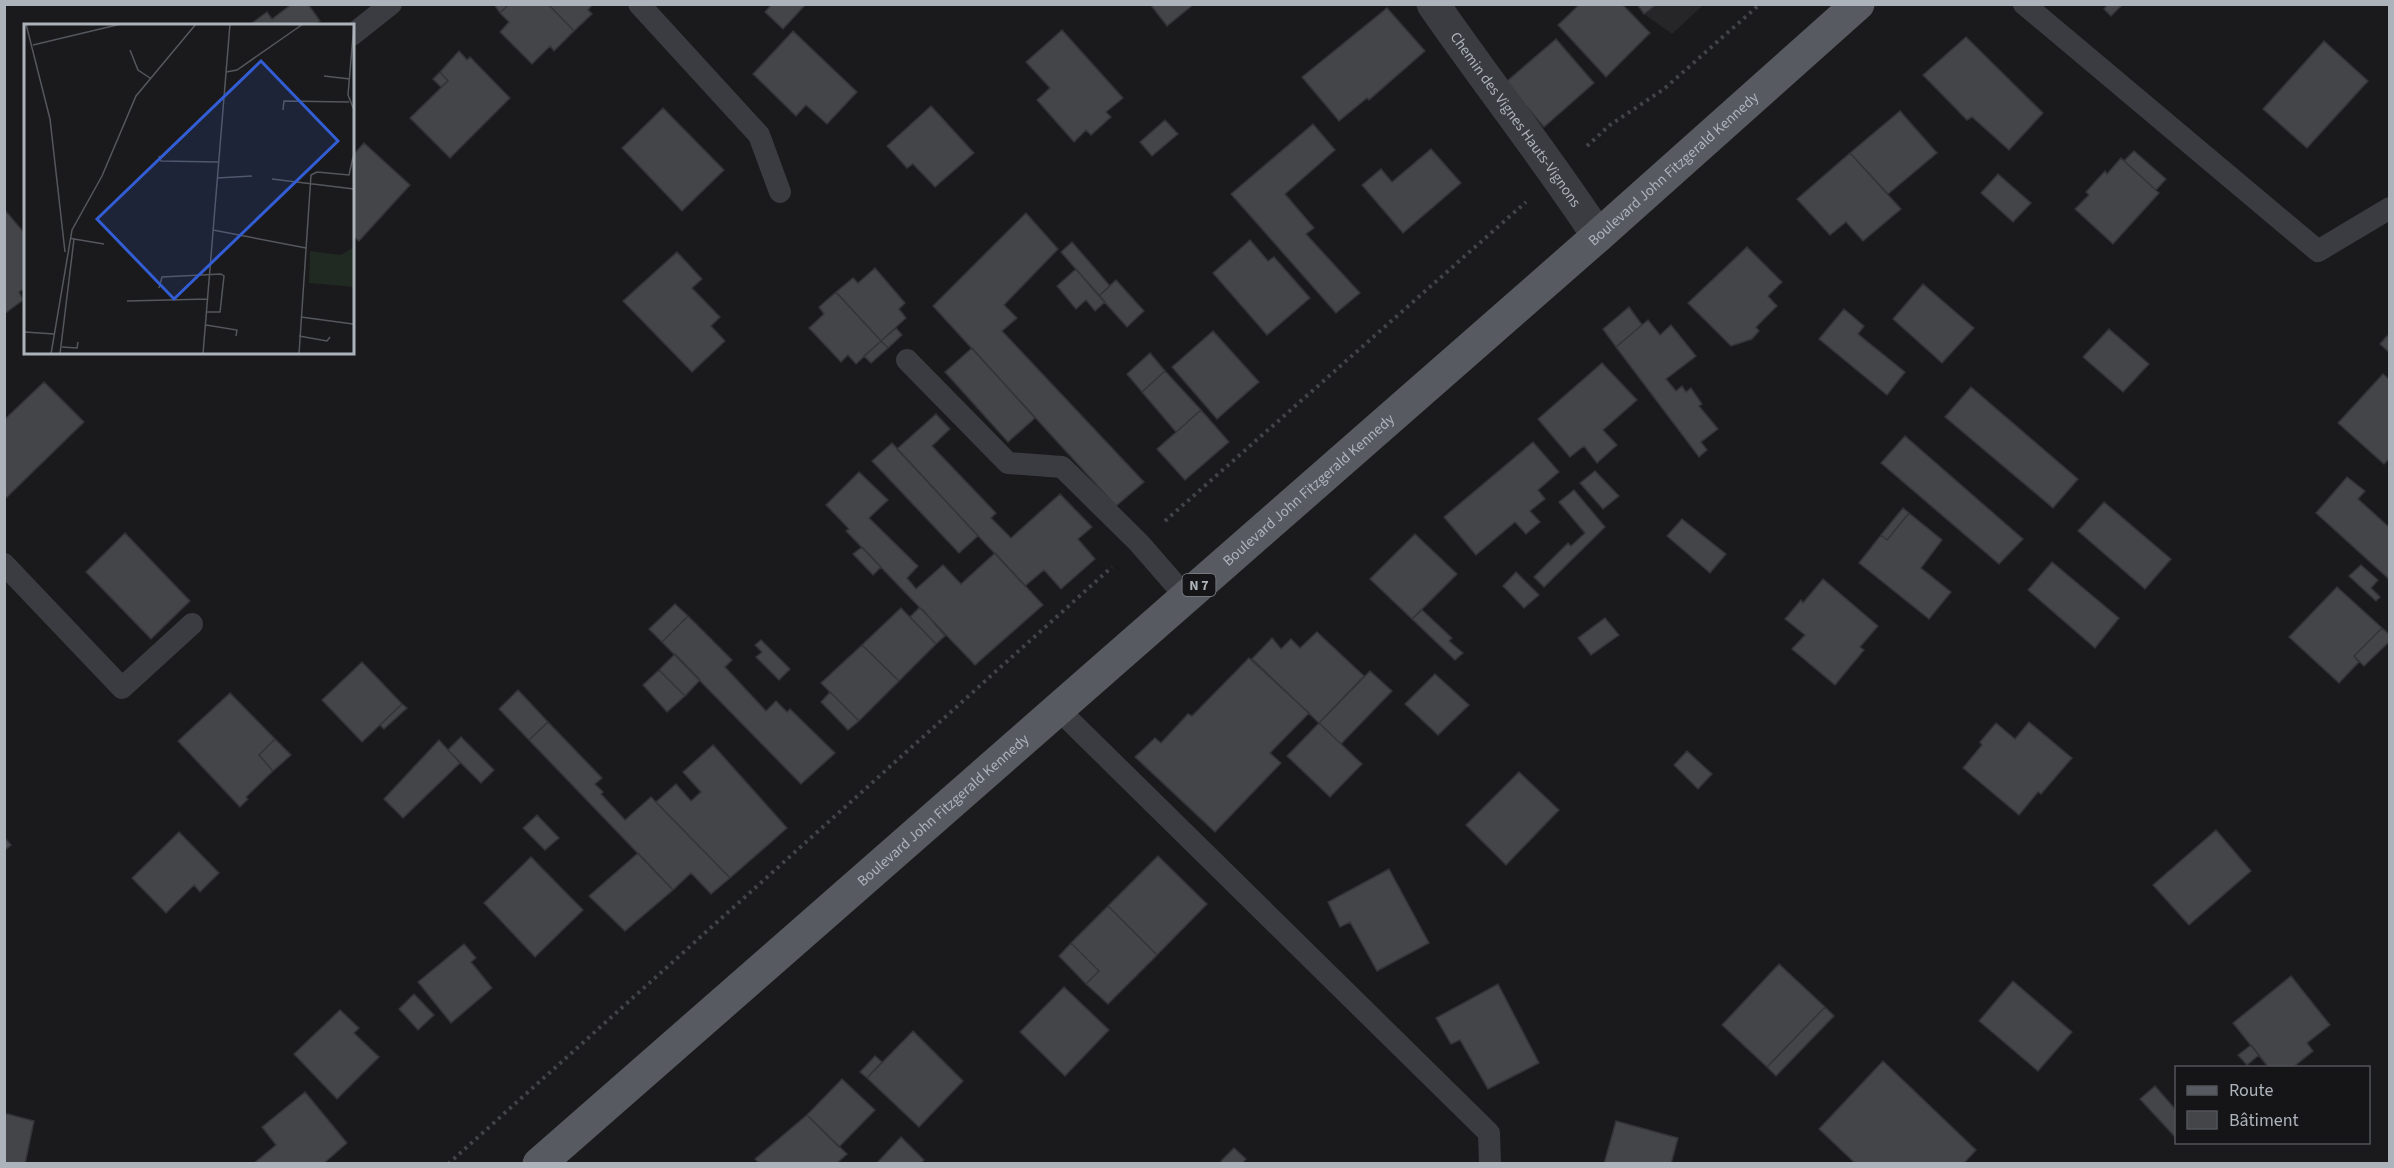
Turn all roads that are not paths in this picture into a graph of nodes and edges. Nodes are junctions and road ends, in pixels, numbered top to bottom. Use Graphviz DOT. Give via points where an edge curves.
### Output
graph roads {
  1 [pos="391,4"];
  2 [pos="639,4"];
  3 [pos="1433,4"];
  4 [pos="1858,4"];
  5 [pos="2024,4"];
  6 [pos="354,33"];
  7 [pos="780,192"];
  8 [pos="2390,208"];
  9 [pos="1598,236"];
  10 [pos="908,360"];
  11 [pos="4,564"];
  12 [pos="1186,597"];
  13 [pos="192,624"];
  14 [pos="1058,709"];
  15 [pos="539,1164"];
  16 [pos="1490,1164"];
  1 -- 6 [label="lane"];
  2 -- 7 [label="lane" via="759,135"];
  3 -- 9 [label="street, Chemin des Vignes Hauts-Vignons"];
  4 -- 9 [label="main road, Boulevard John Fitzgerald Kennedy / N 7"];
  5 -- 8 [label="lane" via="2318,251"];
  9 -- 12 [label="main road, Boulevard John Fitzgerald Kennedy / N 7"];
  10 -- 12 [label="lane" via="1008,463 1062,467 1139,543"];
  11 -- 13 [label="lane" via="122,688"];
  12 -- 14 [label="main road, Boulevard John Fitzgerald Kennedy / N 7"];
  14 -- 15 [label="main road, Boulevard John Fitzgerald Kennedy / N 7"];
  14 -- 16 [label="lane" via="1489,1133"];
}
